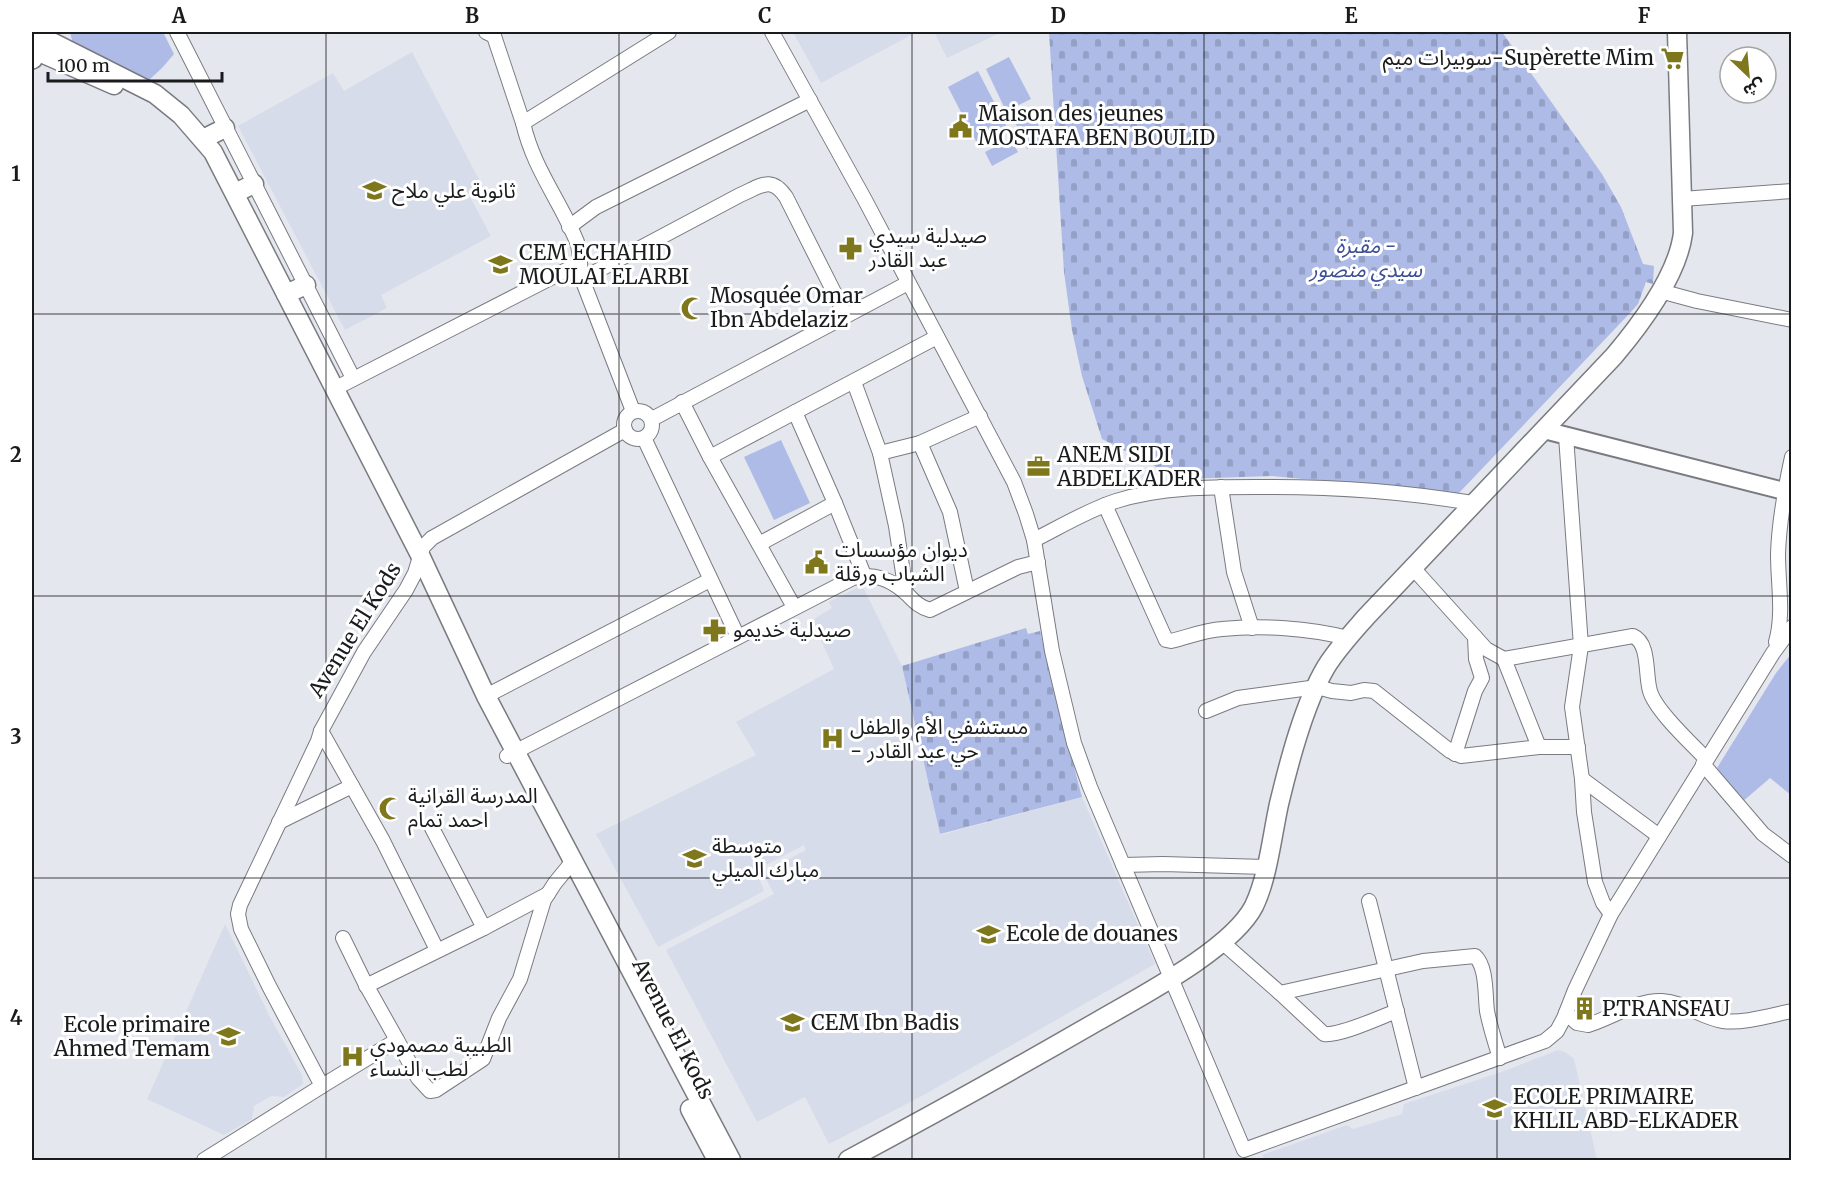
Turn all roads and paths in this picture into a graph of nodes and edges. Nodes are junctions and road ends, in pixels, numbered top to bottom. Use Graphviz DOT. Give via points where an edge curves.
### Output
graph roads {
  1 [pos="177,32"];
  2 [pos="486,32"];
  3 [pos="669,32"];
  4 [pos="772,32"];
  5 [pos="1677,32"];
  6 [pos="36,43"];
  7 [pos="810,100"];
  8 [pos="522,123"];
  9 [pos="225,128"];
  10 [pos="203,139"];
  11 [pos="254,184"];
  12 [pos="1791,191"];
  13 [pos="235,193"];
  14 [pos="1682,199"];
  15 [pos="569,227"];
  16 [pos="578,264"];
  17 [pos="582,279"];
  18 [pos="908,283"];
  19 [pos="306,285"];
  20 [pos="1660,291"];
  21 [pos="286,294"];
  22 [pos="846,316"];
  23 [pos="1791,320"];
  24 [pos="937,337"];
  25 [pos="353,378"];
  26 [pos="854,382"];
  27 [pos="334,389"];
  28 [pos="682,402"];
  29 [pos="633,411"];
  30 [pos="795,412"];
  31 [pos="980,416"];
  32 [pos="652,419"];
  33 [pos="625,430"];
  34 [pos="1544,430"];
  35 [pos="1566,436"];
  36 [pos="644,438"];
  37 [pos="920,443"];
  38 [pos="880,453"];
  39 [pos="710,457"];
  40 [pos="1791,457"];
  41 [pos="1221,487"];
  42 [pos="1788,492"];
  43 [pos="835,503"];
  44 [pos="1473,503"];
  45 [pos="1105,505"];
  46 [pos="1034,540"];
  47 [pos="759,544"];
  48 [pos="418,561"];
  49 [pos="1038,562"];
  50 [pos="1413,568"];
  51 [pos="864,575"];
  52 [pos="710,580"];
  53 [pos="967,591"];
  54 [pos="906,593"];
  55 [pos="794,607"];
  56 [pos="1791,627"];
  57 [pos="1252,628"];
  58 [pos="738,637"];
  59 [pos="1475,637"];
  60 [pos="1348,638"];
  61 [pos="1581,646"];
  62 [pos="1773,653"];
  63 [pos="1504,658"];
  64 [pos="1317,687"];
  65 [pos="486,696"];
  66 [pos="1206,711"];
  67 [pos="321,731"];
  68 [pos="1539,747"];
  69 [pos="1578,747"];
  70 [pos="511,754"];
  71 [pos="1455,754"];
  72 [pos="1705,761"];
  73 [pos="1582,779"];
  74 [pos="352,786"];
  75 [pos="279,822"];
  76 [pos="432,828"];
  77 [pos="1659,836"];
  78 [pos="1791,856"];
  79 [pos="1123,865"];
  80 [pos="569,866"];
  81 [pos="1265,867"];
  82 [pos="548,894"];
  83 [pos="1369,901"];
  84 [pos="1611,914"];
  85 [pos="484,928"];
  86 [pos="343,938"];
  87 [pos="1222,942"];
  88 [pos="437,950"];
  89 [pos="1386,968"];
  90 [pos="1170,978"];
  91 [pos="366,986"];
  92 [pos="1280,993"];
  93 [pos="1397,1011"];
  94 [pos="1791,1011"];
  95 [pos="1566,1013"];
  96 [pos="396,1040"];
  97 [pos="1500,1058"];
  98 [pos="322,1086"];
  99 [pos="1416,1088"];
  100 [pos="1247,1155"];
  101 [pos="204,1161"];
  102 [pos="717,1161"];
  103 [pos="731,1161"];
  104 [pos="848,1161"];
  1 -- 9 [label="street"];
  2 -- 8 [label="street" via="494,36"];
  3 -- 8 [label="street"];
  4 -- 7 [label="street"];
  5 -- 14 [label="main road"];
  6 -- 10 [label="main road" via="155,94"];
  6 -- 48 [label="main road" via="143,99 173,121 193,143 213,172"];
  7 -- 15 [label="street" via="596,207"];
  7 -- 18 [label="street"];
  8 -- 15 [label="street" via="534,162"];
  9 -- 10 [label="main road"];
  9 -- 11 [label="street"];
  10 -- 13 [label="main road"];
  11 -- 13 [label="main road"];
  11 -- 19 [label="street"];
  12 -- 14 [label="street"];
  13 -- 21 [label="main road"];
  14 -- 20 [label="main road" via="1682,243"];
  15 -- 16 [label="street" via="578,245"];
  16 -- 17 [label="street"];
  16 -- 25 [label="street"];
  17 -- 22 [label="street" via="740,195 774,183 786,197"];
  17 -- 29 [label="street"];
  18 -- 22 [label="street"];
  18 -- 24 [label="street"];
  19 -- 21 [label="main road"];
  19 -- 25 [label="street"];
  20 -- 23 [label="street"];
  20 -- 34 [label="main road" via="1635,332"];
  21 -- 27 [label="main road"];
  22 -- 28 [label="street"];
  24 -- 26 [label="street"];
  24 -- 31 [label="street"];
  25 -- 27 [label="street"];
  26 -- 30 [label="street"];
  26 -- 38 [label="street"];
  27 -- 48 [label="main road"];
  28 -- 32 [label="street"];
  28 -- 39 [label="street"];
  29 -- 32 [label="street" via="640,410"];
  29 -- 33 [label="street" via="624,422"];
  30 -- 39 [label="street"];
  30 -- 43 [label="street"];
  31 -- 37 [label="street"];
  31 -- 46 [label="street" via="1014,482"];
  32 -- 36 [label="street" via="653,427"];
  33 -- 36 [label="street" via="636,439"];
  33 -- 48 [label="street" via="432,538 423,547"];
  34 -- 35 [label="street"];
  34 -- 44 [label="main road"];
  35 -- 42 [label="street"];
  35 -- 61 [label="street"];
  36 -- 52 [label="street"];
  37 -- 38 [label="street"];
  37 -- 53 [label="street" via="950,512"];
  38 -- 54 [label="street"];
  39 -- 47 [label="street"];
  40 -- 42 [label="street"];
  41 -- 44 [label="street" via="1367,489"];
  41 -- 45 [label="street" via="1146,493"];
  41 -- 57 [label="street" via="1234,572"];
  42 -- 62 [label="street" via="1779,547 1779,630"];
  43 -- 47 [label="street"];
  43 -- 51 [label="street"];
  44 -- 50 [label="main road"];
  45 -- 46 [label="street"];
  45 -- 57 [label="street" via="1166,640 1221,629"];
  46 -- 49 [label="street"];
  47 -- 55 [label="street"];
  48 -- 65 [label="main road, Avenue El Kods"];
  48 -- 67 [label="street, Avenue El Kods" via="406,590 364,652"];
  48 -- 70 [label="main road, Avenue El Kods" via="478,700"];
  49 -- 53 [label="street"];
  49 -- 79 [label="street" via="1052,651 1074,742"];
  50 -- 59 [label="street"];
  50 -- 60 [label="main road"];
  51 -- 54 [label="street" via="884,579"];
  51 -- 55 [label="street"];
  52 -- 58 [label="street"];
  52 -- 65 [label="street"];
  53 -- 54 [label="street" via="930,610 916,604"];
  55 -- 58 [label="street"];
  56 -- 62 [label="street"];
  57 -- 60 [label="street" via="1308,630"];
  58 -- 70 [label="street"];
  59 -- 63 [label="street" via="1486,649"];
  59 -- 71 [label="street" via="1482,678"];
  60 -- 64 [label="main road" via="1334,654"];
  61 -- 63 [label="street"];
  61 -- 69 [label="street" via="1572,701"];
  61 -- 72 [label="street" via="1637,638 1643,645 1650,694"];
  62 -- 72 [label="street"];
  63 -- 68 [label="street"];
  64 -- 66 [label="street" via="1238,698"];
  64 -- 71 [label="street" via="1351,693 1374,692"];
  64 -- 81 [label="main road" via="1294,749"];
  65 -- 70 [label="main road, Avenue El Kods"];
  67 -- 74 [label="street"];
  67 -- 75 [label="street, Avenue El Kods"];
  68 -- 69 [label="street"];
  68 -- 71 [label="street" via="1468,757"];
  69 -- 73 [label="street"];
  70 -- 80 [label="main road, Avenue El Kods"];
  72 -- 77 [label="street"];
  72 -- 78 [label="street" via="1762,834"];
  73 -- 77 [label="street"];
  73 -- 84 [label="street" via="1595,882"];
  74 -- 75 [label="street"];
  74 -- 88 [label="street"];
  75 -- 98 [label="street, Avenue El Kods" via="240,905 239,920"];
  76 -- 85 [label="street"];
  77 -- 84 [label="street"];
  79 -- 81 [label="street"];
  79 -- 90 [label="street"];
  80 -- 82 [label="street"];
  80 -- 102 [label="main road, Avenue El Kods"];
  80 -- 103 [label="main road, Avenue El Kods"];
  81 -- 87 [label="main road" via="1246,919"];
  82 -- 85 [label="street"];
  82 -- 96 [label="street" via="520,980 478,1064 430,1092"];
  83 -- 89 [label="street"];
  84 -- 95 [label="street"];
  85 -- 88 [label="street"];
  86 -- 91 [label="street"];
  87 -- 90 [label="main road"];
  87 -- 92 [label="street"];
  88 -- 91 [label="street"];
  89 -- 92 [label="street"];
  89 -- 93 [label="street"];
  89 -- 97 [label="street" via="1477,957"];
  90 -- 100 [label="street"];
  90 -- 104 [label="main road"];
  91 -- 96 [label="street"];
  92 -- 93 [label="street" via="1324,1034"];
  93 -- 99 [label="street"];
  94 -- 95 [label="street" via="1732,1022 1681,1005 1652,1001 1588,1024 1577,1023"];
  95 -- 97 [label="street" via="1557,1031 1545,1041"];
  96 -- 98 [label="street"];
  97 -- 99 [label="street"];
  98 -- 101 [label="street"];
  99 -- 100 [label="street"];
}
